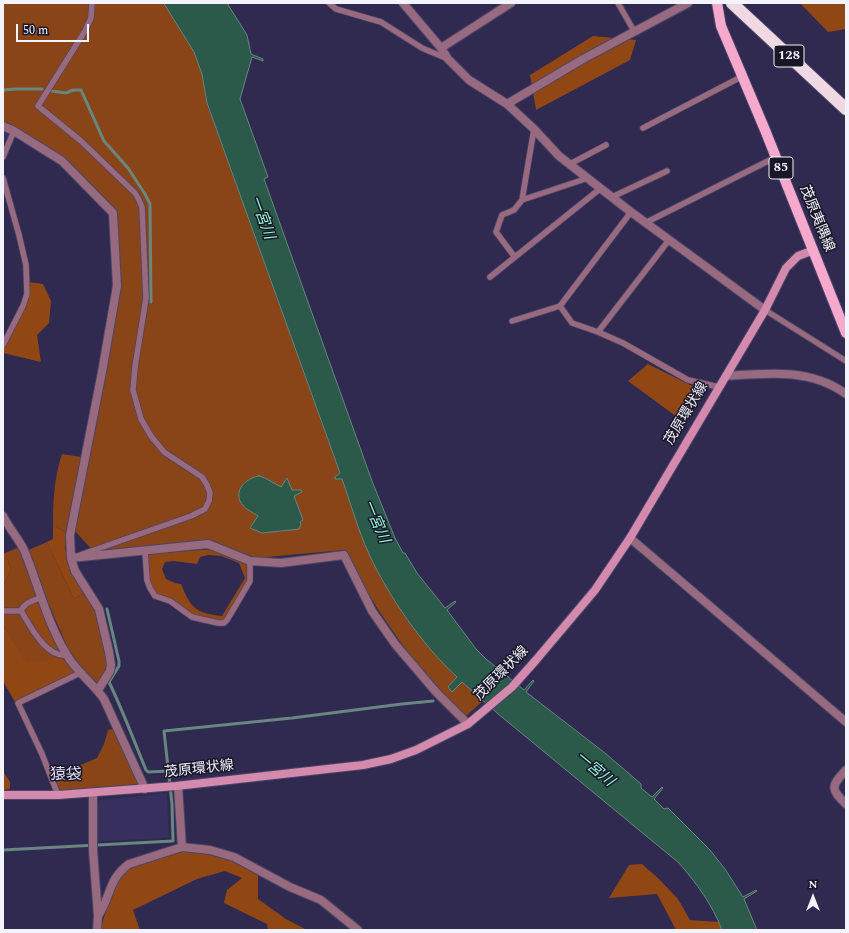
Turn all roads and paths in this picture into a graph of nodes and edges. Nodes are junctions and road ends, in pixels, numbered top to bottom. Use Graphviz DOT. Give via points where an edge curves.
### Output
graph roads {
  1 [pos="92,3"];
  2 [pos="329,3"];
  3 [pos="403,3"];
  4 [pos="511,3"];
  5 [pos="618,3"];
  6 [pos="688,3"];
  7 [pos="717,3"];
  8 [pos="732,3"];
  9 [pos="634,31"];
  10 [pos="441,48"];
  11 [pos="448,59"];
  12 [pos="741,77"];
  13 [pos="507,104"];
  14 [pos="846,108"];
  15 [pos="3,126"];
  16 [pos="643,128"];
  17 [pos="534,129"];
  18 [pos="14,131"];
  19 [pos="606,145"];
  20 [pos="3,157"];
  21 [pos="776,157"];
  22 [pos="570,164"];
  23 [pos="667,170"];
  24 [pos="3,178"];
  25 [pos="588,178"];
  26 [pos="601,188"];
  27 [pos="612,197"];
  28 [pos="522,200"];
  29 [pos="631,212"];
  30 [pos="645,223"];
  31 [pos="669,240"];
  32 [pos="814,250"];
  33 [pos="514,256"];
  34 [pos="490,277"];
  35 [pos="560,306"];
  36 [pos="765,310"];
  37 [pos="512,321"];
  38 [pos="598,332"];
  39 [pos="846,333"];
  40 [pos="3,344"];
  41 [pos="846,361"];
  42 [pos="726,376"];
  43 [pos="719,387"];
  44 [pos="846,394"];
  45 [pos="3,516"];
  46 [pos="630,538"];
  47 [pos="145,550"];
  48 [pos="70,558"];
  49 [pos="250,561"];
  50 [pos="42,597"];
  51 [pos="3,611"];
  52 [pos="21,611"];
  53 [pos="67,654"];
  54 [pos="82,672"];
  55 [pos="98,690"];
  56 [pos="846,722"];
  57 [pos="468,724"];
  58 [pos="846,770"];
  59 [pos="177,786"];
  60 [pos="145,789"];
  61 [pos="93,793"];
  62 [pos="3,795"];
  63 [pos="58,795"];
  64 [pos="846,804"];
  65 [pos="182,847"];
  66 [pos="98,916"];
  67 [pos="97,930"];
  68 [pos="358,930"];
  1 -- 48 [label="lane" via="91,18 85,31 38,106 81,141 139,200 142,207 146,298 134,367 133,390 141,419 151,436 164,452 202,477 210,493 205,509 191,516"];
  2 -- 11 [label="lane" via="336,9 381,22 422,48"];
  3 -- 10 [label="street"];
  4 -- 10 [label="street"];
  5 -- 9 [label="lane"];
  6 -- 9 [label="street"];
  7 -- 12 [label="main road, 茂原夷隅線 / 85" via="721,26"];
  8 -- 14 [label="highway, 128"];
  9 -- 13 [label="street"];
  10 -- 11 [label="street"];
  11 -- 13 [label="street" via="469,80"];
  12 -- 16 [label="lane"];
  12 -- 21 [label="main road, 茂原夷隅線 / 85"];
  13 -- 17 [label="street"];
  15 -- 18 [label="street"];
  17 -- 22 [label="street"];
  17 -- 28 [label="lane"];
  18 -- 20 [label="lane"];
  18 -- 48 [label="street" via="62,161 113,213 117,286 70,535"];
  19 -- 22 [label="lane"];
  21 -- 30 [label="lane"];
  21 -- 32 [label="main road, 茂原夷隅線 / 85"];
  22 -- 25 [label="street"];
  23 -- 27 [label="lane"];
  24 -- 40 [label="lane" via="26,265 27,294"];
  25 -- 26 [label="street"];
  25 -- 28 [label="lane"];
  26 -- 27 [label="street"];
  26 -- 33 [label="lane"];
  27 -- 29 [label="street"];
  28 -- 33 [label="lane" via="514,210 502,215 496,232"];
  29 -- 30 [label="street"];
  29 -- 35 [label="lane"];
  30 -- 31 [label="street"];
  31 -- 36 [label="street"];
  31 -- 38 [label="lane"];
  32 -- 36 [label="main road, 茂原環状線" via="798,256 786,268"];
  32 -- 39 [label="main road, 茂原夷隅線 / 85"];
  33 -- 34 [label="lane"];
  35 -- 37 [label="lane"];
  35 -- 38 [label="lane" via="572,323"];
  36 -- 41 [label="lane"];
  36 -- 42 [label="main road, 茂原環状線"];
  38 -- 43 [label="lane" via="623,343 688,380"];
  42 -- 43 [label="main road, 茂原環状線"];
  42 -- 44 [label="street" via="764,373 812,377"];
  43 -- 46 [label="main road, 茂原環状線"];
  45 -- 50 [label="street" via="21,544"];
  46 -- 56 [label="street"];
  46 -- 57 [label="main road, 茂原環状線" via="595,590 536,660 512,687"];
  47 -- 48 [label="street"];
  47 -- 49 [label="street" via="208,544"];
  47 -- 49 [label="lane" via="147,580 156,596 170,601 192,616 218,623 227,620 250,581"];
  48 -- 55 [label="street" via="75,571 99,609 109,652 110,671"];
  49 -- 57 [label="street" via="281,563 344,555 372,611 395,644 436,692"];
  50 -- 52 [label="lane" via="31,601"];
  50 -- 53 [label="street"];
  51 -- 52 [label="lane"];
  52 -- 53 [label="lane" via="47,649 62,656"];
  53 -- 54 [label="street"];
  54 -- 55 [label="street"];
  54 -- 63 [label="lane" via="18,703"];
  55 -- 60 [label="street"];
  57 -- 59 [label="main road, 茂原環状線" via="416,750 363,765"];
  58 -- 64 [label="street" via="836,782 834,790"];
  59 -- 60 [label="main road, 茂原環状線"];
  59 -- 65 [label="street"];
  60 -- 61 [label="main road, 茂原環状線"];
  61 -- 63 [label="main road, 茂原環状線"];
  61 -- 66 [label="street"];
  62 -- 63 [label="main road, 茂原環状線"];
  65 -- 66 [label="street" via="129,864 122,869 117,874"];
  65 -- 68 [label="street" via="210,850 234,857 290,887 321,900"];
  66 -- 67 [label="street"];
}
